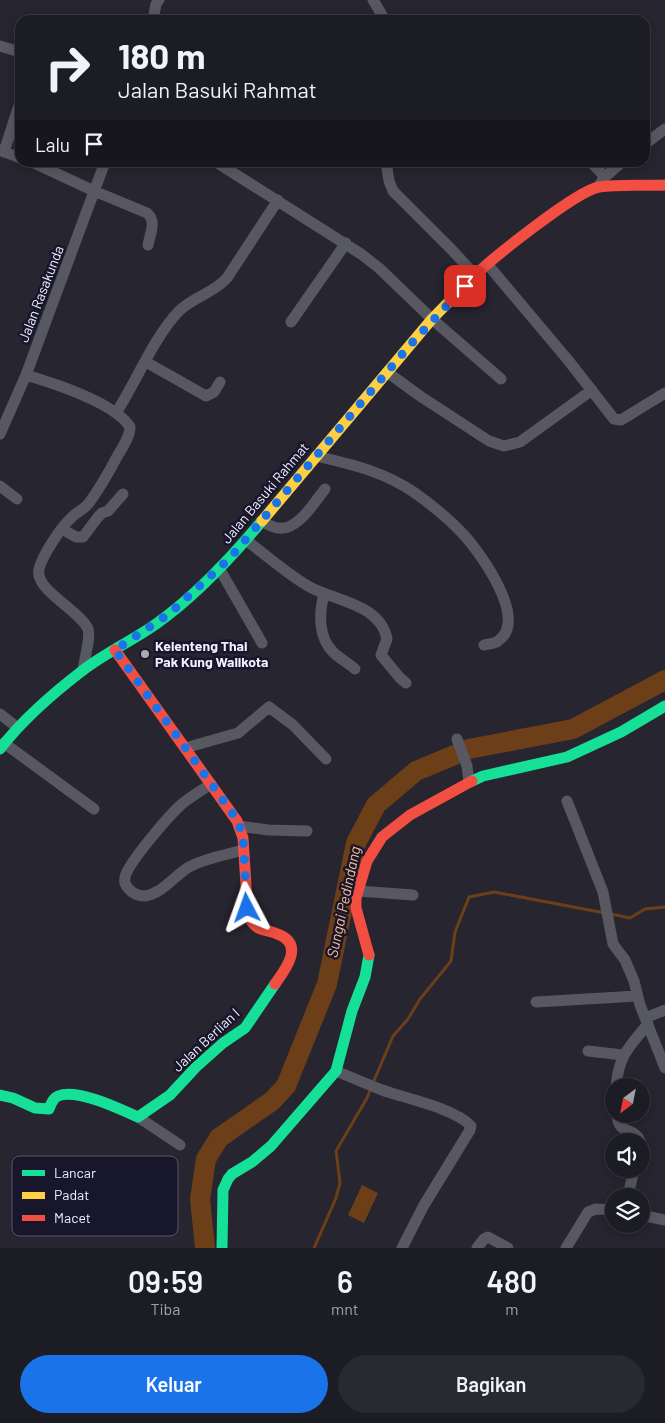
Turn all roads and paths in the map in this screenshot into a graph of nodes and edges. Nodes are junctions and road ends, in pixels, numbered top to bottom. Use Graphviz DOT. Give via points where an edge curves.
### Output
graph roads {
  1 [pos="373,0"];
  2 [pos="155,1"];
  3 [pos="154,15"];
  4 [pos="382,15"];
  5 [pos="0,46"];
  6 [pos="15,50"];
  7 [pos="15,116"];
  8 [pos="665,129"];
  9 [pos="650,140"];
  10 [pos="2,151"];
  11 [pos="15,156"];
  12 [pos="43,167"];
  13 [pos="103,167"];
  14 [pos="224,167"];
  15 [pos="387,167"];
  16 [pos="594,167"];
  17 [pos="617,167"];
  18 [pos="602,182"];
  19 [pos="665,185"];
  20 [pos="94,191"];
  21 [pos="278,200"];
  22 [pos="346,243"];
  23 [pos="148,245"];
  24 [pos="488,265"];
  25 [pos="475,275"];
  26 [pos="432,319"];
  27 [pos="291,322"];
  28 [pos="146,362"];
  29 [pos="387,372"];
  30 [pos="26,375"];
  31 [pos="501,379"];
  32 [pos="220,382"];
  33 [pos="592,390"];
  34 [pos="665,393"];
  35 [pos="116,413"];
  36 [pos="2,426"];
  37 [pos="316,456"];
  38 [pos="0,486"];
  39 [pos="325,489"];
  40 [pos="123,494"];
  41 [pos="17,499"];
  42 [pos="261,521"];
  43 [pos="62,529"];
  44 [pos="246,540"];
  45 [pos="219,568"];
  46 [pos="324,594"];
  47 [pos="262,643"];
  48 [pos="484,645"];
  49 [pos="115,650"];
  50 [pos="355,669"];
  51 [pos="83,670"];
  52 [pos="406,683"];
  53 [pos="665,706"];
  54 [pos="0,714"];
  55 [pos="17,727"];
  56 [pos="457,739"];
  57 [pos="2,746"];
  58 [pos="185,748"];
  59 [pos="326,758"];
  60 [pos="469,782"];
  61 [pos="211,784"];
  62 [pos="567,801"];
  63 [pos="94,809"];
  64 [pos="239,826"];
  65 [pos="307,831"];
  66 [pos="243,850"];
  67 [pos="358,891"];
  68 [pos="413,895"];
  69 [pos="637,996"];
  70 [pos="536,1002"];
  71 [pos="665,1010"];
  72 [pos="647,1021"];
  73 [pos="588,1051"];
  74 [pos="623,1055"];
  75 [pos="665,1068"];
  76 [pos="336,1071"];
  77 [pos="617,1078"];
  78 [pos="0,1095"];
  79 [pos="138,1117"];
  80 [pos="618,1123"];
  81 [pos="631,1133"];
  82 [pos="180,1146"];
  83 [pos="605,1210"];
  84 [pos="650,1217"];
  85 [pos="665,1220"];
  86 [pos="222,1248"];
  87 [pos="402,1248"];
  88 [pos="477,1248"];
  89 [pos="508,1248"];
  90 [pos="566,1248"];
  1 -- 4 [label="street"];
  2 -- 3 [label="street"];
  5 -- 6 [label="street"];
  7 -- 10 [label="street"];
  8 -- 9 [label="street"];
  10 -- 11 [label="street"];
  12 -- 20 [label="street"];
  13 -- 20 [label="street, Jalan Rasakunda"];
  14 -- 21 [label="street"];
  15 -- 25 [label="street" via="393,191"];
  16 -- 18 [label="street"];
  17 -- 18 [label="street"];
  18 -- 19 [label="street, Jalan Basuki Rahmat"];
  18 -- 24 [label="street, Jalan Basuki Rahmat" via="557,210"];
  20 -- 23 [label="street" via="150,215 153,222"];
  20 -- 30 [label="street, Jalan Rasakunda"];
  21 -- 22 [label="street"];
  21 -- 28 [label="street" via="227,278 180,310"];
  22 -- 26 [label="street"];
  22 -- 27 [label="street"];
  24 -- 25 [label="street, Jalan Basuki Rahmat"];
  24 -- 33 [label="street"];
  25 -- 26 [label="street, Jalan Basuki Rahmat"];
  26 -- 29 [label="street, Jalan Basuki Rahmat"];
  26 -- 31 [label="street"];
  28 -- 32 [label="street" via="203,395 210,395"];
  28 -- 35 [label="street"];
  29 -- 33 [label="street" via="489,441 504,446 520,442"];
  29 -- 37 [label="street, Jalan Basuki Rahmat"];
  30 -- 35 [label="street" via="73,391"];
  30 -- 36 [label="street, Jalan Rasakunda"];
  33 -- 34 [label="street" via="619,421"];
  35 -- 43 [label="street" via="129,425 129,432 96,493"];
  37 -- 42 [label="street, Jalan Basuki Rahmat"];
  37 -- 48 [label="street" via="372,470 394,480 433,507 463,535 492,575 509,615 504,636 497,642"];
  38 -- 41 [label="street"];
  39 -- 42 [label="street" via="302,519 288,527 278,528"];
  40 -- 43 [label="street" via="108,512 98,517 83,537"];
  42 -- 44 [label="street, Jalan Basuki Rahmat"];
  43 -- 51 [label="street" via="40,566 39,575 88,630"];
  44 -- 45 [label="street, Jalan Basuki Rahmat"];
  44 -- 46 [label="street" via="301,582"];
  45 -- 47 [label="street"];
  45 -- 49 [label="street, Jalan Basuki Rahmat" via="163,619"];
  46 -- 50 [label="street" via="320,620 328,646"];
  46 -- 52 [label="street" via="357,605 374,617 388,639 381,655"];
  49 -- 51 [label="street, Jalan Basuki Rahmat"];
  49 -- 58 [label="street, Jalan Berlian I"];
  51 -- 55 [label="street, Jalan Basuki Rahmat"];
  53 -- 60 [label="street" via="622,732 567,758"];
  54 -- 55 [label="street"];
  55 -- 57 [label="street, Jalan Basuki Rahmat"];
  56 -- 60 [label="street"];
  57 -- 63 [label="street"];
  58 -- 59 [label="street" via="238,732 269,706"];
  58 -- 61 [label="street, Jalan Berlian I"];
  60 -- 67 [label="street" via="410,815 382,837 367,861"];
  61 -- 64 [label="street, Jalan Berlian I"];
  61 -- 66 [label="street" via="183,803 166,820 131,865 125,875 125,886 136,895 152,894 189,867"];
  62 -- 69 [label="street" via="598,876 613,944 634,980"];
  64 -- 65 [label="street"];
  64 -- 66 [label="street, Jalan Berlian I"];
  66 -- 79 [label="street, Jalan Berlian I" via="248,916 260,930 287,938 292,948 290,963 245,1028 196,1067 170,1095"];
  67 -- 68 [label="street"];
  67 -- 76 [label="street" via="356,908 369,960"];
  69 -- 70 [label="street"];
  69 -- 72 [label="street"];
  71 -- 72 [label="street"];
  72 -- 74 [label="street"];
  72 -- 75 [label="street"];
  73 -- 74 [label="street"];
  74 -- 77 [label="street"];
  76 -- 86 [label="street" via="271,1146 228,1178 223,1190"];
  76 -- 87 [label="street" via="440,1108 466,1120 471,1126"];
  78 -- 79 [label="street" via="41,1110 50,1108 58,1096 74,1095"];
  79 -- 82 [label="street"];
  80 -- 81 [label="street" via="620,1128"];
  83 -- 90 [label="street" via="588,1212"];
  84 -- 85 [label="street"];
  88 -- 89 [label="street" via="488,1237"];
}
